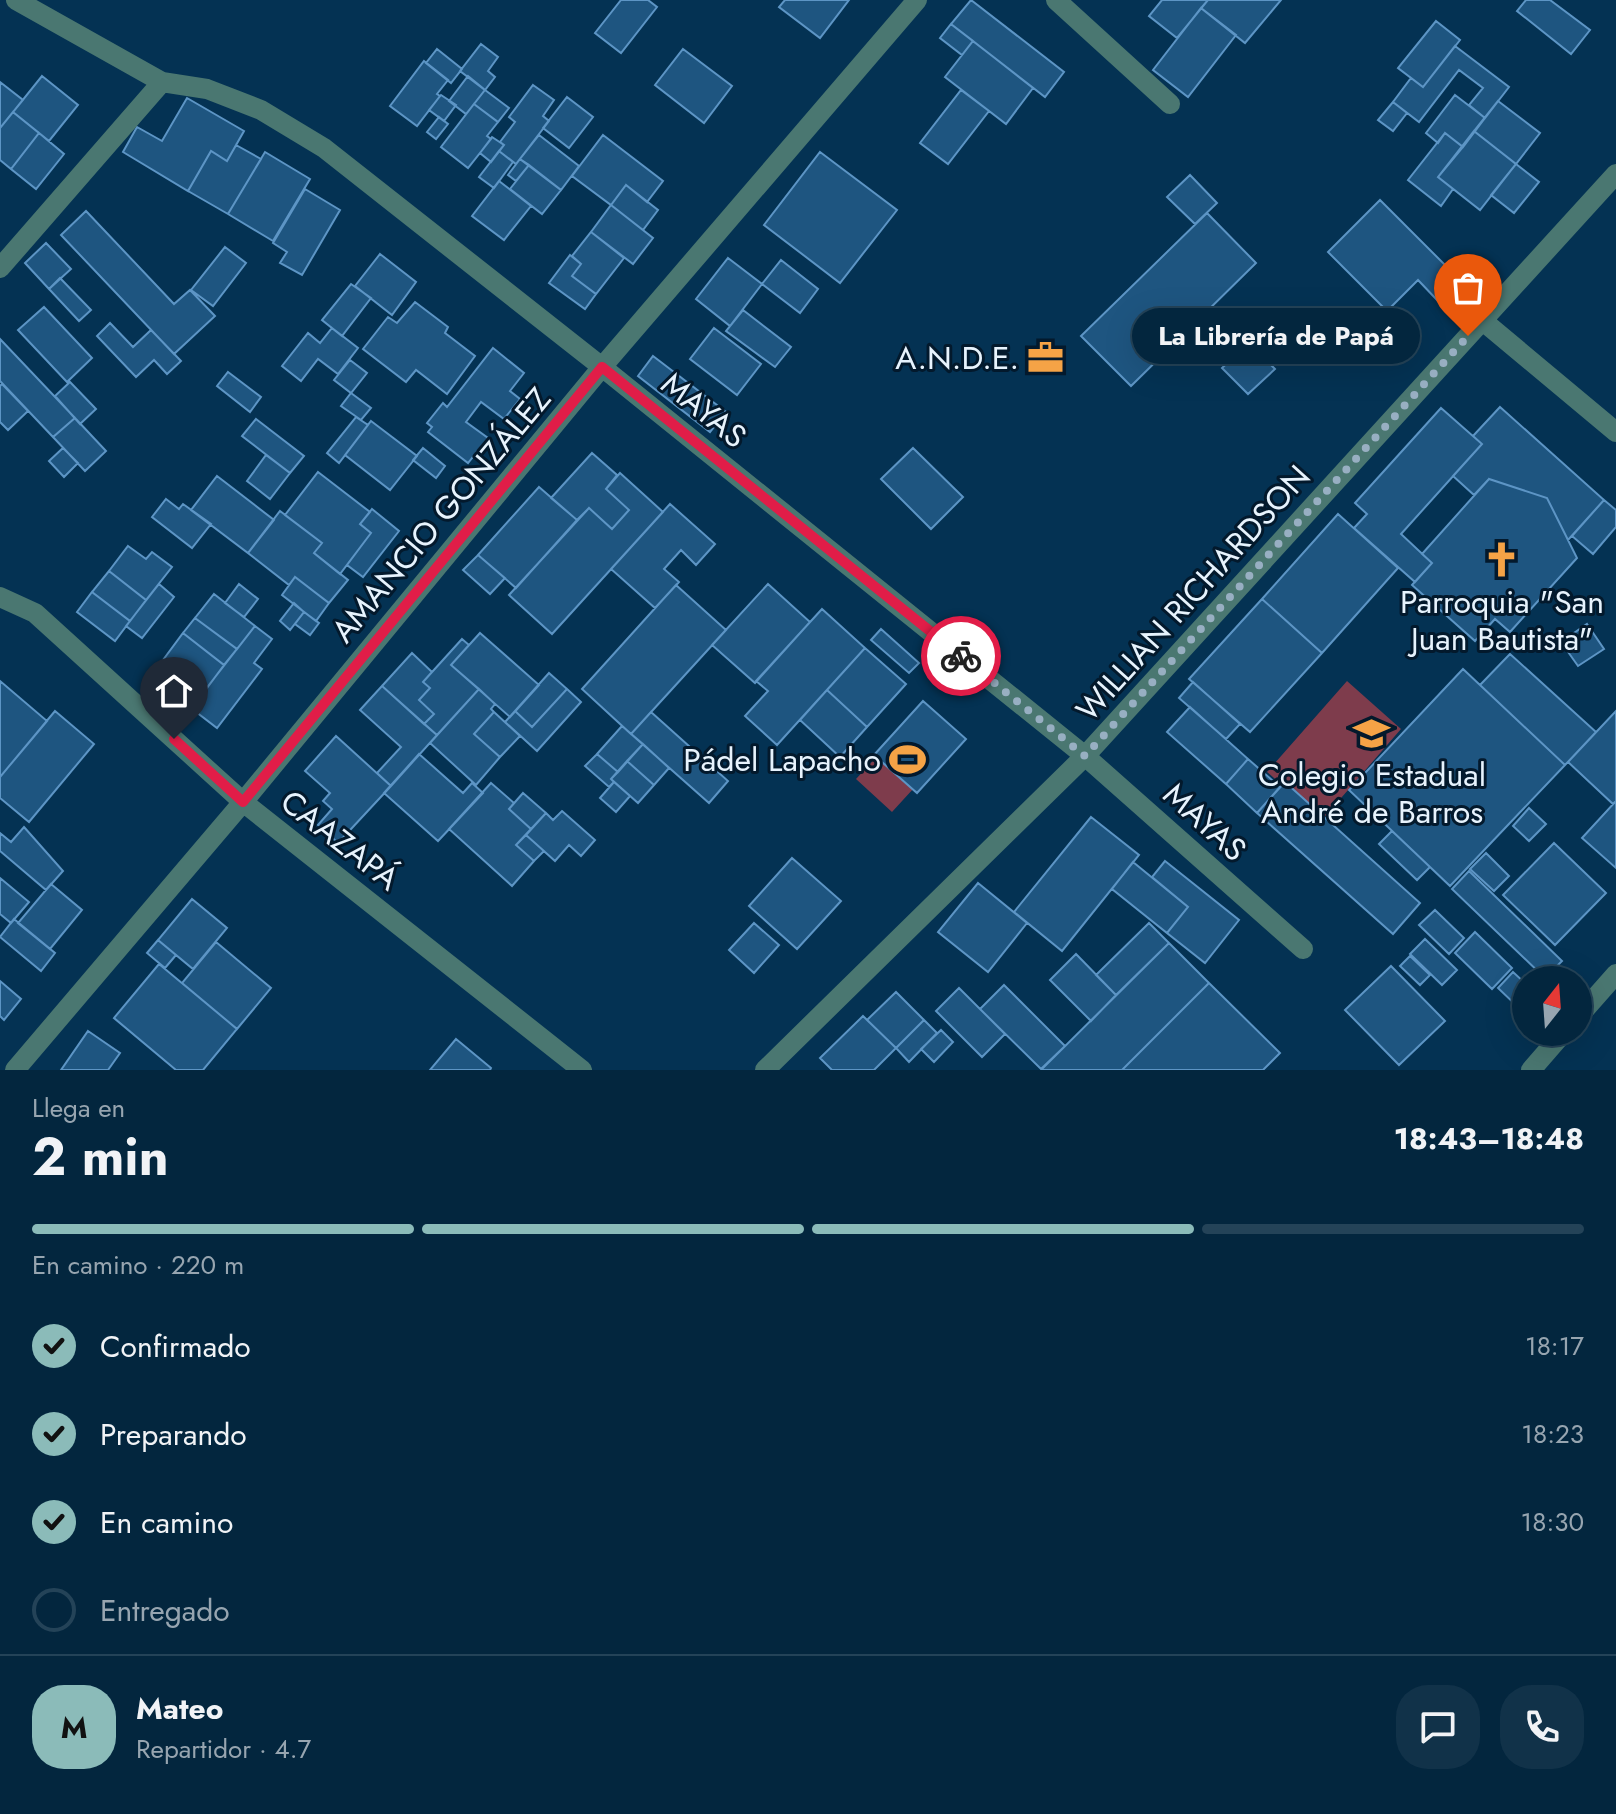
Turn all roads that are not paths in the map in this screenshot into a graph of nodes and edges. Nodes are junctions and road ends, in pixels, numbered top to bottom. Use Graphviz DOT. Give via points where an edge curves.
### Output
graph roads {
  1 [pos="16,0"];
  2 [pos="917,0"];
  3 [pos="1056,0"];
  4 [pos="162,82"];
  5 [pos="1170,104"];
  6 [pos="1616,174"];
  7 [pos="0,268"];
  8 [pos="1483,321"];
  9 [pos="602,367"];
  10 [pos="1616,432"];
  11 [pos="0,597"];
  12 [pos="1085,756"];
  13 [pos="243,802"];
  14 [pos="1303,949"];
  15 [pos="1616,974"];
  16 [pos="1592,1001"];
  17 [pos="1552,1046"];
  18 [pos="15,1070"];
  19 [pos="582,1070"];
  20 [pos="765,1070"];
  21 [pos="1531,1070"];
  1 -- 4 [label="street, MAYAS"];
  2 -- 9 [label="street, AMANCIO GONZÁLEZ"];
  3 -- 5 [label="street"];
  4 -- 7 [label="street"];
  4 -- 9 [label="street, MAYAS" via="207,89 261,110 324,148"];
  6 -- 8 [label="street, WILLIAN RICHARDSON"];
  8 -- 10 [label="street"];
  8 -- 12 [label="street, WILLIAN RICHARDSON"];
  9 -- 12 [label="street, MAYAS"];
  9 -- 13 [label="street, AMANCIO GONZÁLEZ"];
  11 -- 13 [label="street, CAAZAPÁ" via="35,613"];
  12 -- 14 [label="street, MAYAS"];
  12 -- 20 [label="street, WILLIAN RICHARDSON"];
  13 -- 18 [label="street, AMANCIO GONZÁLEZ"];
  13 -- 19 [label="street, CAAZAPÁ"];
  15 -- 16 [label="street"];
  17 -- 21 [label="street"];
}
